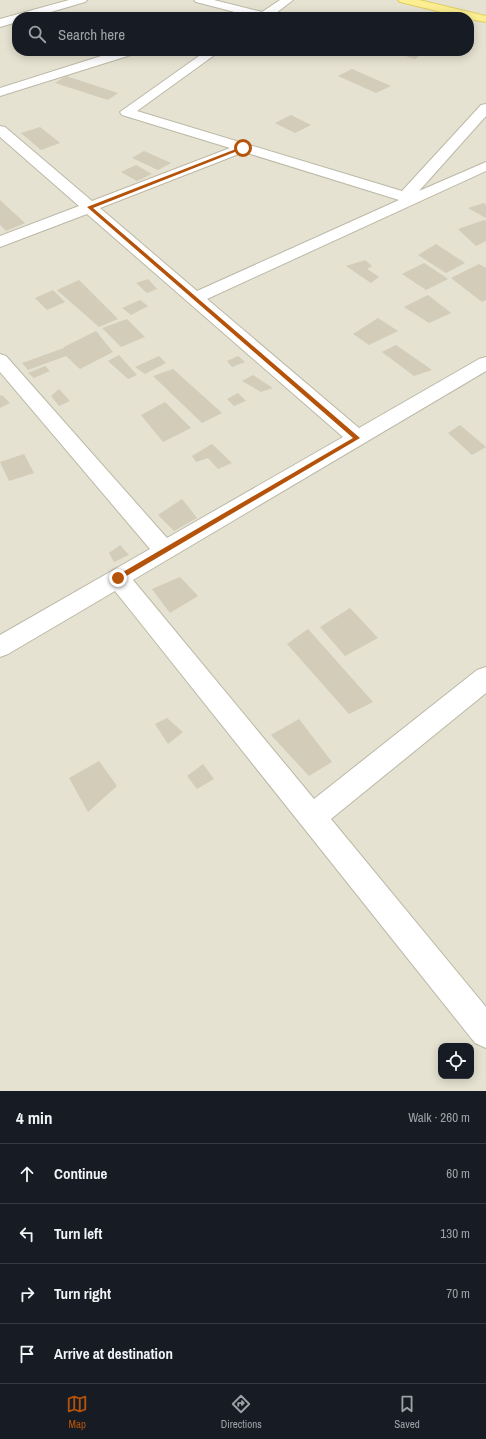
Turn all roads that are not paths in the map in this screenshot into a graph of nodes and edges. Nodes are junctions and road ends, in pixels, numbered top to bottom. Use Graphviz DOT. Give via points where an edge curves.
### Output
graph roads {
  1 [pos="81,0"];
  2 [pos="200,0"];
  3 [pos="287,0"];
  4 [pos="404,0"];
  5 [pos="39,12"];
  6 [pos="247,12"];
  7 [pos="271,12"];
  8 [pos="456,12"];
  9 [pos="474,16"];
  10 [pos="12,19"];
  11 [pos="486,19"];
  12 [pos="0,23"];
  13 [pos="114,56"];
  14 [pos="207,56"];
  15 [pos="0,92"];
  16 [pos="486,108"];
  17 [pos="0,130"];
  18 [pos="243,148"];
  19 [pos="486,166"];
  20 [pos="90,207"];
  21 [pos="0,242"];
  22 [pos="195,298"];
  23 [pos="0,360"];
  24 [pos="486,363"];
  25 [pos="357,438"];
  26 [pos="165,551"];
  27 [pos="118,578"];
  28 [pos="0,646"];
  29 [pos="486,678"];
  30 [pos="312,817"];
  31 [pos="486,1032"];
  1 -- 5 [label="street"];
  2 -- 6 [label="street"];
  3 -- 7 [label="street"];
  4 -- 8 [label="main road"];
  9 -- 11 [label="main road"];
  10 -- 12 [label="street"];
  13 -- 15 [label="street"];
  14 -- 18 [label="street" via="127,112"];
  16 -- 18 [label="street" via="405,197"];
  17 -- 20 [label="street"];
  18 -- 20 [label="street"];
  19 -- 22 [label="street"];
  20 -- 21 [label="street"];
  20 -- 22 [label="street"];
  22 -- 25 [label="street"];
  23 -- 26 [label="street"];
  24 -- 25 [label="street"];
  25 -- 26 [label="street"];
  26 -- 27 [label="street"];
  27 -- 28 [label="street"];
  27 -- 30 [label="street"];
  29 -- 30 [label="street"];
  30 -- 31 [label="street"];
}
